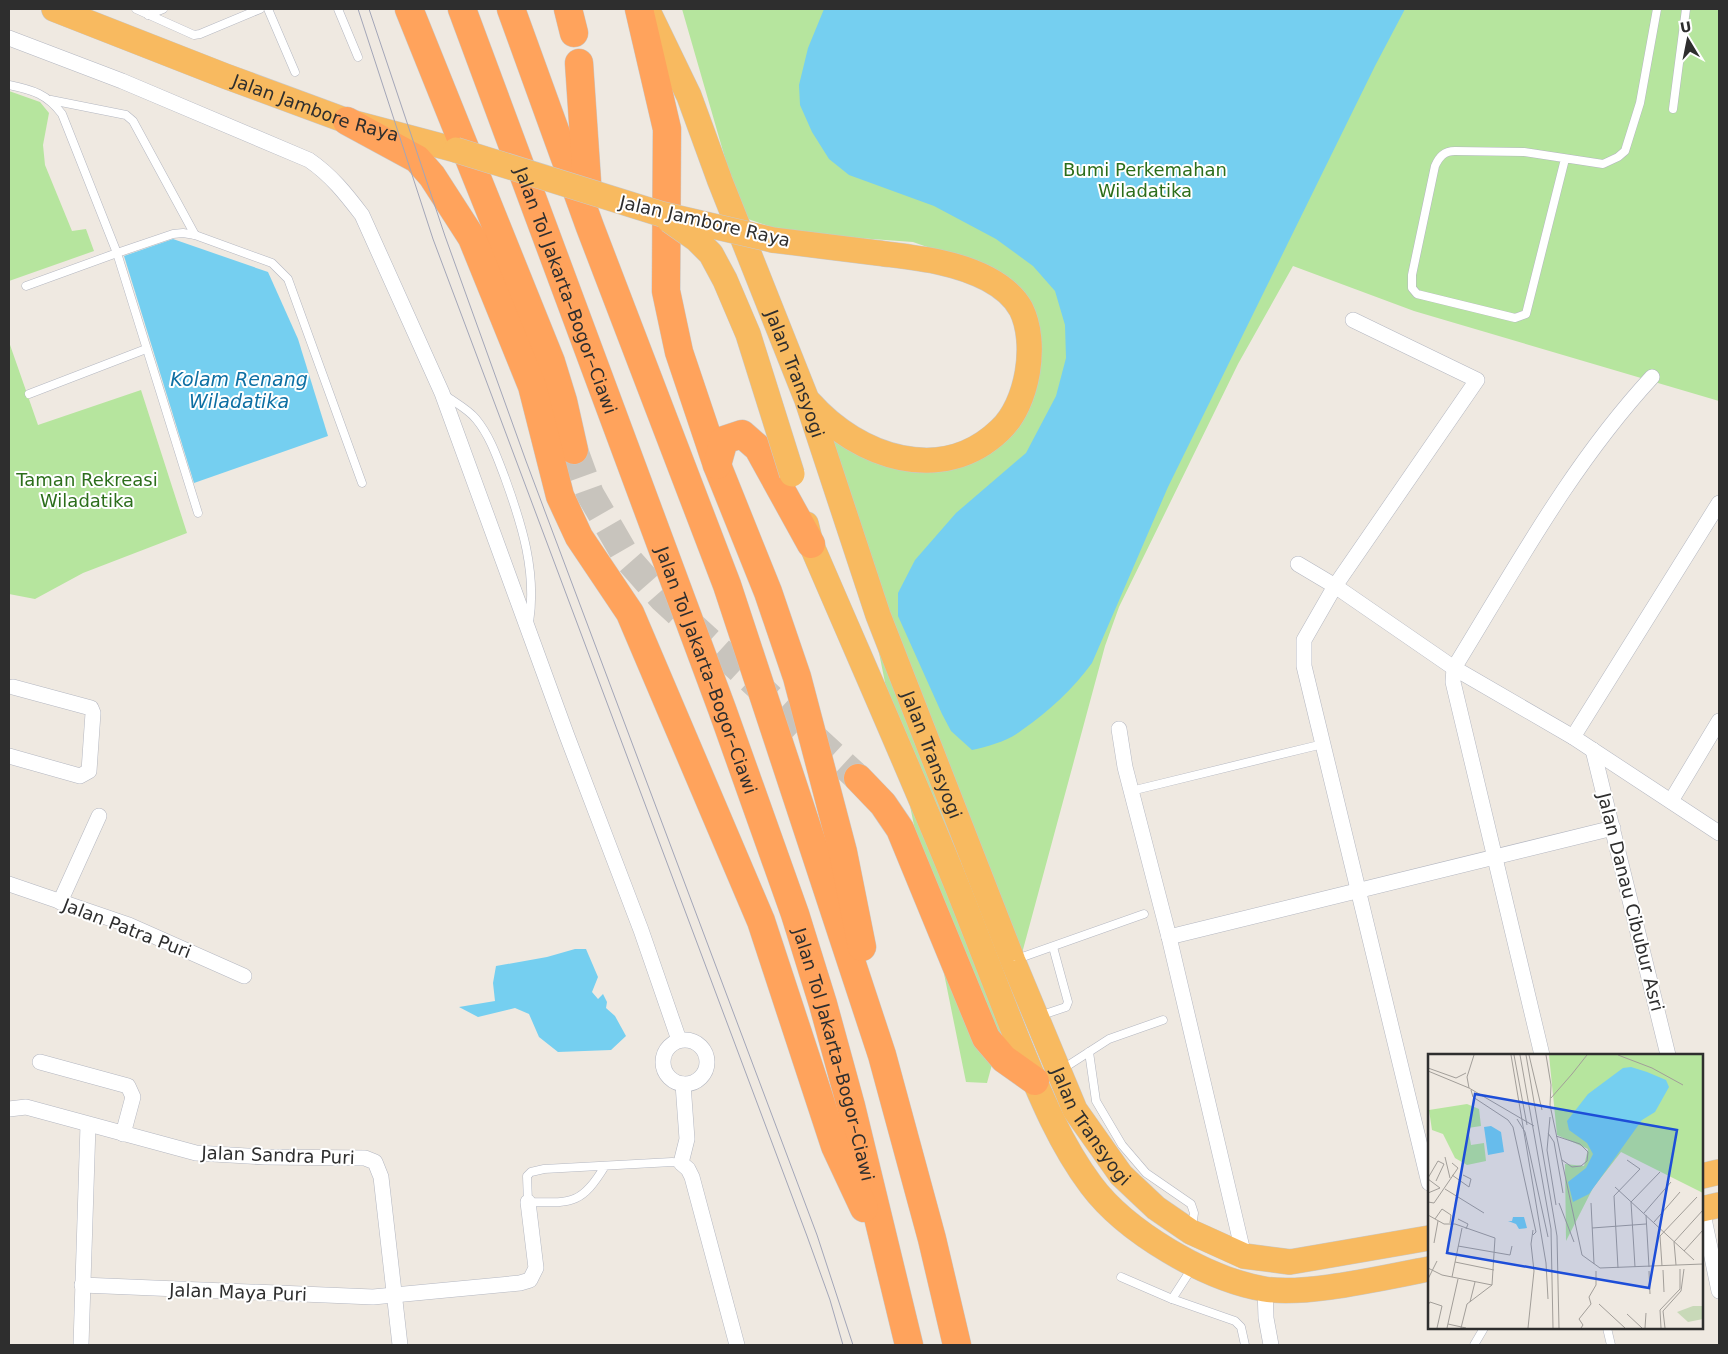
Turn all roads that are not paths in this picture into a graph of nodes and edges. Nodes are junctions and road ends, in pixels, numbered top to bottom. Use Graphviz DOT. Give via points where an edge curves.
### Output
graph roads {
  1 [pos="54,9"];
  2 [pos="136,9"];
  3 [pos="163,9"];
  4 [pos="260,9"];
  5 [pos="268,9"];
  6 [pos="338,9"];
  7 [pos="409,9"];
  8 [pos="462,9"];
  9 [pos="511,9"];
  10 [pos="639,9"];
  11 [pos="646,9"];
  12 [pos="1657,9"];
  13 [pos="1686,9"];
  14 [pos="148,15"];
  15 [pos="9,38"];
  16 [pos="358,57"];
  17 [pos="579,63"];
  18 [pos="295,72"];
  19 [pos="9,85"];
  20 [pos="51,100"];
  21 [pos="1673,109"];
  22 [pos="347,121"];
  23 [pos="1565,159"];
  24 [pos="661,214"];
  25 [pos="590,227"];
  26 [pos="195,235"];
  27 [pos="117,253"];
  28 [pos="26,286"];
  29 [pos="1352,320"];
  30 [pos="146,349"];
  31 [pos="1652,377"];
  32 [pos="442,393"];
  33 [pos="29,394"];
  34 [pos="807,400"];
  35 [pos="574,450"];
  36 [pos="716,465"];
  37 [pos="362,483"];
  38 [pos="1719,503"];
  39 [pos="198,514"];
  40 [pos="812,544"];
  41 [pos="1298,564"];
  42 [pos="1335,586"];
  43 [pos="528,632"];
  44 [pos="1454,668"];
  45 [pos="13,687"];
  46 [pos="1719,721"];
  47 [pos="1119,729"];
  48 [pos="1573,737"];
  49 [pos="1323,744"];
  50 [pos="1593,750"];
  51 [pos="9,756"];
  52 [pos="858,778"];
  53 [pos="1132,791"];
  54 [pos="1671,802"];
  55 [pos="99,816"];
  56 [pos="1613,828"];
  57 [pos="1719,833"];
  58 [pos="1495,856"];
  59 [pos="978,870"];
  60 [pos="954,880"];
  61 [pos="9,884"];
  62 [pos="1359,889"];
  63 [pos="60,902"];
  64 [pos="1144,914"];
  65 [pos="1170,937"];
  66 [pos="1053,947"];
  67 [pos="1013,961"];
  68 [pos="244,976"];
  69 [pos="1037,1017"];
  70 [pos="1163,1020"];
  71 [pos="679,1040"];
  72 [pos="1089,1052"];
  73 [pos="1542,1054"];
  74 [pos="1668,1054"];
  75 [pos="882,1055"];
  76 [pos="40,1062"];
  77 [pos="1060,1071"];
  78 [pos="1035,1081"];
  79 [pos="683,1084"];
  80 [pos="9,1109"];
  81 [pos="88,1125"];
  82 [pos="124,1134"];
  83 [pos="681,1163"];
  84 [pos="605,1166"];
  85 [pos="1719,1172"];
  86 [pos="1703,1176"];
  87 [pos="1428,1178"];
  88 [pos="528,1202"];
  89 [pos="1719,1205"];
  90 [pos="1703,1209"];
  91 [pos="1703,1214"];
  92 [pos="1191,1232"];
  93 [pos="1428,1238"];
  94 [pos="1244,1256"];
  95 [pos="1195,1264"];
  96 [pos="891,1266"];
  97 [pos="1428,1269"];
  98 [pos="1121,1277"];
  99 [pos="82,1285"];
  100 [pos="1265,1289"];
  101 [pos="1719,1291"];
  102 [pos="393,1295"];
  103 [pos="1172,1299"];
  104 [pos="1483,1329"];
  105 [pos="1607,1329"];
  106 [pos="81,1345"];
  107 [pos="400,1345"];
  108 [pos="736,1345"];
  109 [pos="909,1345"];
  110 [pos="957,1345"];
  111 [pos="1245,1345"];
  112 [pos="1271,1345"];
  113 [pos="1474,1345"];
  114 [pos="1610,1345"];
  1 -- 22 [label="highway, Jalan Jambore Raya"];
  2 -- 14 [label="lane"];
  3 -- 14 [label="lane"];
  4 -- 14 [label="lane" via="194,35"];
  5 -- 18 [label="lane"];
  6 -- 16 [label="lane"];
  7 -- 35 [label="highway" via="551,362"];
  8 -- 96 [label="highway, Jalan Tol Jakarta–Bogor–Ciawi" via="719,700 795,914 823,1004"];
  9 -- 25 [label="highway"];
  10 -- 36 [label="highway" via="667,129 666,292 679,352"];
  11 -- 34 [label="highway, Jalan Transyogi" via="689,96"];
  12 -- 23 [label="lane" via="1640,103 1625,151 1612,162 1603,164"];
  13 -- 21 [label="lane"];
  15 -- 32 [label="street" via="309,160 326,172 362,215"];
  17 -- 25 [label="highway"];
  19 -- 20 [label="lane"];
  20 -- 26 [label="lane" via="126,115 133,121"];
  20 -- 27 [label="lane" via="62,114"];
  22 -- 24 [label="highway, Jalan Jambore Raya, bridge" via="456,150"];
  22 -- 96 [label="highway" via="417,159 441,188 472,238 532,386 560,496 580,538 630,613 761,921 835,1146"];
  23 -- 23 [label="lane" via="1524,152 1454,151 1442,155 1434,166 1412,275 1412,288 1417,294 1506,316 1526,314"];
  24 -- 34 [label="highway, Jalan Jambore Raya, bridge" via="773,240 940,261 988,279 1012,296 1021,310 1029,351 1028,370 1014,412 1002,429 985,443 951,456 926,461 886,456 846,435 824,419"];
  24 -- 40 [label="highway, Jalan Transyogi, bridge" via="711,254 725,280 748,334"];
  25 -- 75 [label="highway" via="727,585"];
  26 -- 27 [label="lane" via="173,234"];
  26 -- 37 [label="lane" via="272,263 288,279"];
  27 -- 28 [label="lane"];
  27 -- 30 [label="lane"];
  29 -- 42 [label="street" via="1478,380"];
  30 -- 33 [label="lane"];
  30 -- 39 [label="lane"];
  31 -- 44 [label="street" via="1591,449 1564,487"];
  32 -- 43 [label="street"];
  32 -- 43 [label="lane" via="475,417 484,430 521,521 532,590"];
  34 -- 59 [label="highway, Jalan Transyogi" via="878,615"];
  36 -- 40 [label="highway" via="724,440 742,434 749,438 758,448"];
  36 -- 75 [label="highway" via="768,592 797,677 844,852"];
  38 -- 48 [label="street"];
  40 -- 60 [label="highway, Jalan Transyogi"];
  41 -- 42 [label="street"];
  42 -- 44 [label="street"];
  42 -- 49 [label="street" via="1304,640 1304,666"];
  43 -- 71 [label="street" via="641,930"];
  44 -- 48 [label="street"];
  44 -- 58 [label="street" via="1453,682"];
  45 -- 51 [label="street" via="90,708 93,713 89,771 80,776"];
  46 -- 54 [label="street"];
  47 -- 53 [label="street"];
  48 -- 50 [label="street"];
  49 -- 53 [label="lane"];
  49 -- 62 [label="street"];
  50 -- 54 [label="street"];
  50 -- 56 [label="street, Jalan Danau Cibubur Asri"];
  52 -- 78 [label="highway" via="900,829 986,1038 1004,1058"];
  53 -- 65 [label="street"];
  54 -- 57 [label="street"];
  55 -- 63 [label="street"];
  56 -- 58 [label="street"];
  56 -- 74 [label="street, Jalan Danau Cibubur Asri"];
  58 -- 62 [label="street"];
  58 -- 73 [label="street"];
  59 -- 60 [label="highway"];
  59 -- 67 [label="highway, Jalan Transyogi"];
  60 -- 78 [label="highway, Jalan Transyogi"];
  61 -- 63 [label="street, Jalan Patra Puri"];
  62 -- 65 [label="street"];
  62 -- 87 [label="street"];
  63 -- 68 [label="street, Jalan Patra Puri" via="129,925"];
  64 -- 66 [label="lane"];
  65 -- 94 [label="street"];
  66 -- 67 [label="lane"];
  66 -- 69 [label="lane" via="1068,1002 1066,1007"];
  67 -- 69 [label="highway, Jalan Transyogi"];
  69 -- 77 [label="highway, Jalan Transyogi"];
  70 -- 72 [label="lane" via="1109,1039"];
  71 -- 79 [label="street" via="664,1054 663,1067 670,1079"];
  71 -- 79 [label="street" via="699,1045 704,1050 707,1064 696,1081"];
  72 -- 77 [label="lane"];
  72 -- 92 [label="lane" via="1092,1085 1103,1116 1146,1173 1191,1204 1194,1213"];
  75 -- 110 [label="highway"];
  76 -- 82 [label="street" via="128,1086 133,1097"];
  77 -- 92 [label="highway, Jalan Transyogi" via="1075,1110 1121,1175 1156,1208"];
  78 -- 95 [label="highway, Jalan Transyogi" via="1055,1126 1092,1188 1134,1226"];
  79 -- 83 [label="street" via="687,1139"];
  80 -- 81 [label="street, Jalan Sandra Puri" via="26,1107"];
  81 -- 82 [label="street, Jalan Sandra Puri"];
  81 -- 99 [label="street"];
  82 -- 102 [label="street, Jalan Sandra Puri" via="196,1153 364,1158 375,1162 381,1177"];
  83 -- 84 [label="lane"];
  83 -- 108 [label="street" via="692,1177"];
  84 -- 88 [label="lane" via="581,1198 563,1203"];
  84 -- 88 [label="lane" via="531,1172 526,1182"];
  85 -- 86 [label="highway"];
  88 -- 102 [label="street, Jalan Maya Puri" via="536,1268 530,1280"];
  89 -- 90 [label="highway"];
  91 -- 101 [label="street"];
  92 -- 94 [label="highway, Jalan Transyogi"];
  93 -- 94 [label="highway, Jalan Transyogi" via="1290,1262"];
  95 -- 100 [label="highway, Jalan Transyogi" via="1232,1280"];
  95 -- 103 [label="lane"];
  96 -- 109 [label="highway, Jalan Tol Jakarta–Bogor–Ciawi"];
  97 -- 100 [label="highway, Jalan Transyogi" via="1330,1286"];
  98 -- 103 [label="lane"];
  99 -- 102 [label="street, Jalan Maya Puri" via="373,1297"];
  99 -- 106 [label="street"];
  100 -- 112 [label="street"];
  102 -- 107 [label="street, Jalan Sandra Puri"];
  103 -- 111 [label="lane" via="1235,1321 1241,1327"];
  104 -- 113 [label="lane"];
  105 -- 114 [label="lane"];
}
